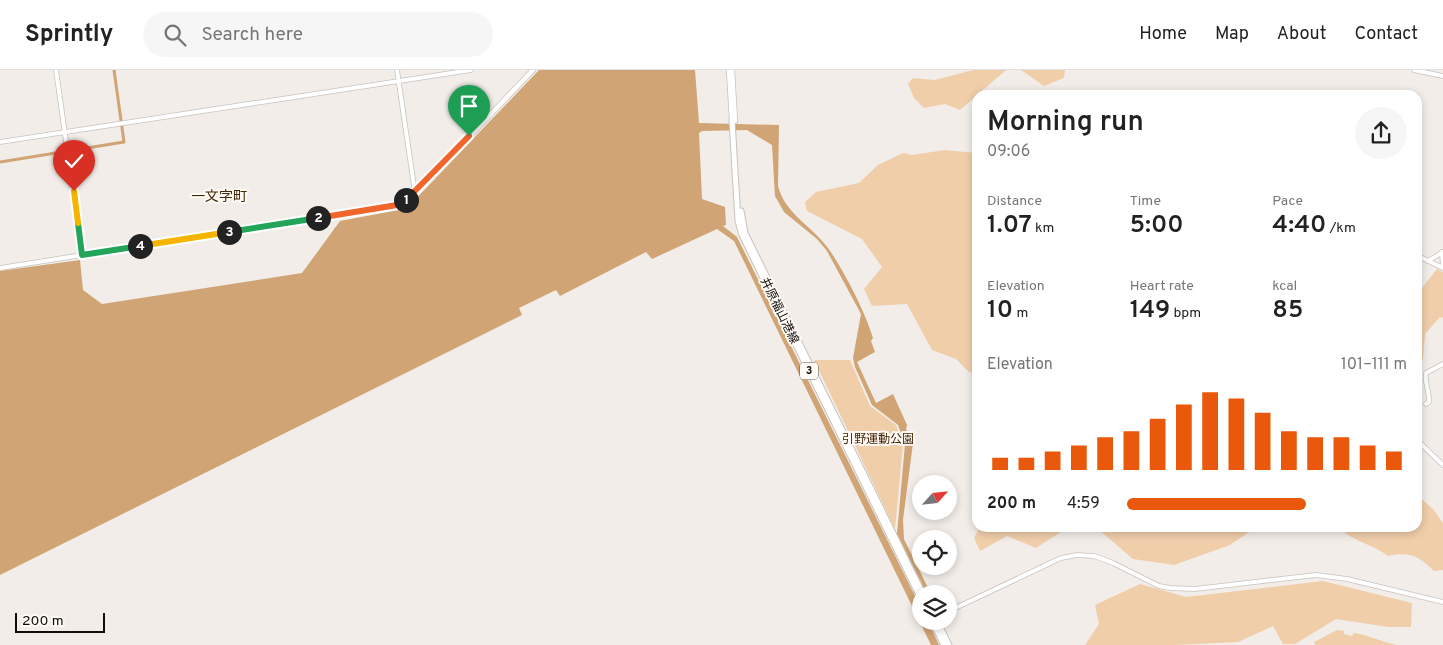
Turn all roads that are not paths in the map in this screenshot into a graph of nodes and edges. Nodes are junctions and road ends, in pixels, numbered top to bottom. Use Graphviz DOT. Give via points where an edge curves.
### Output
graph roads {
  1 [pos="56,70"];
  2 [pos="397,70"];
  3 [pos="471,70"];
  4 [pos="533,70"];
  5 [pos="731,70"];
  6 [pos="1414,70"];
  7 [pos="1443,76"];
  8 [pos="399,82"];
  9 [pos="734,121"];
  10 [pos="65,132"];
  11 [pos="734,132"];
  12 [pos="0,142"];
  13 [pos="418,190"];
  14 [pos="297,221"];
  15 [pos="1443,252"];
  16 [pos="82,255"];
  17 [pos="1422,258"];
  18 [pos="1428,261"];
  19 [pos="1443,267"];
  20 [pos="0,268"];
  21 [pos="1443,364"];
  22 [pos="1426,404"];
  23 [pos="1422,446"];
  24 [pos="1443,465"];
  25 [pos="914,585"];
  26 [pos="919,585"];
  27 [pos="1443,602"];
  28 [pos="957,606"];
  29 [pos="936,630"];
  30 [pos="942,630"];
  31 [pos="944,645"];
  32 [pos="949,645"];
  1 -- 10 [label="street"];
  2 -- 8 [label="street"];
  3 -- 8 [label="street"];
  4 -- 13 [label="main road"];
  5 -- 9 [label="main road"];
  6 -- 7 [label="street"];
  8 -- 10 [label="street"];
  8 -- 13 [label="street" via="414,186"];
  9 -- 11 [label="main road, 井原福山港線 / 3"];
  10 -- 12 [label="street"];
  10 -- 16 [label="street"];
  11 -- 25 [label="main road, 井原福山港線 / 3" via="738,221 742,235"];
  11 -- 26 [label="main road, 井原福山港線 / 3" via="745,233"];
  13 -- 14 [label="main road" via="397,205"];
  14 -- 16 [label="street"];
  15 -- 18 [label="street"];
  15 -- 19 [label="street"];
  16 -- 20 [label="street"];
  17 -- 18 [label="street"];
  18 -- 19 [label="street"];
  21 -- 22 [label="street" via="1426,373 1429,398"];
  23 -- 24 [label="street"];
  27 -- 28 [label="street" via="1347,579 1316,575 1195,589 1170,588 1100,558 1077,555 1062,558"];
  29 -- 31 [label="main road"];
  30 -- 32 [label="main road"];
}
